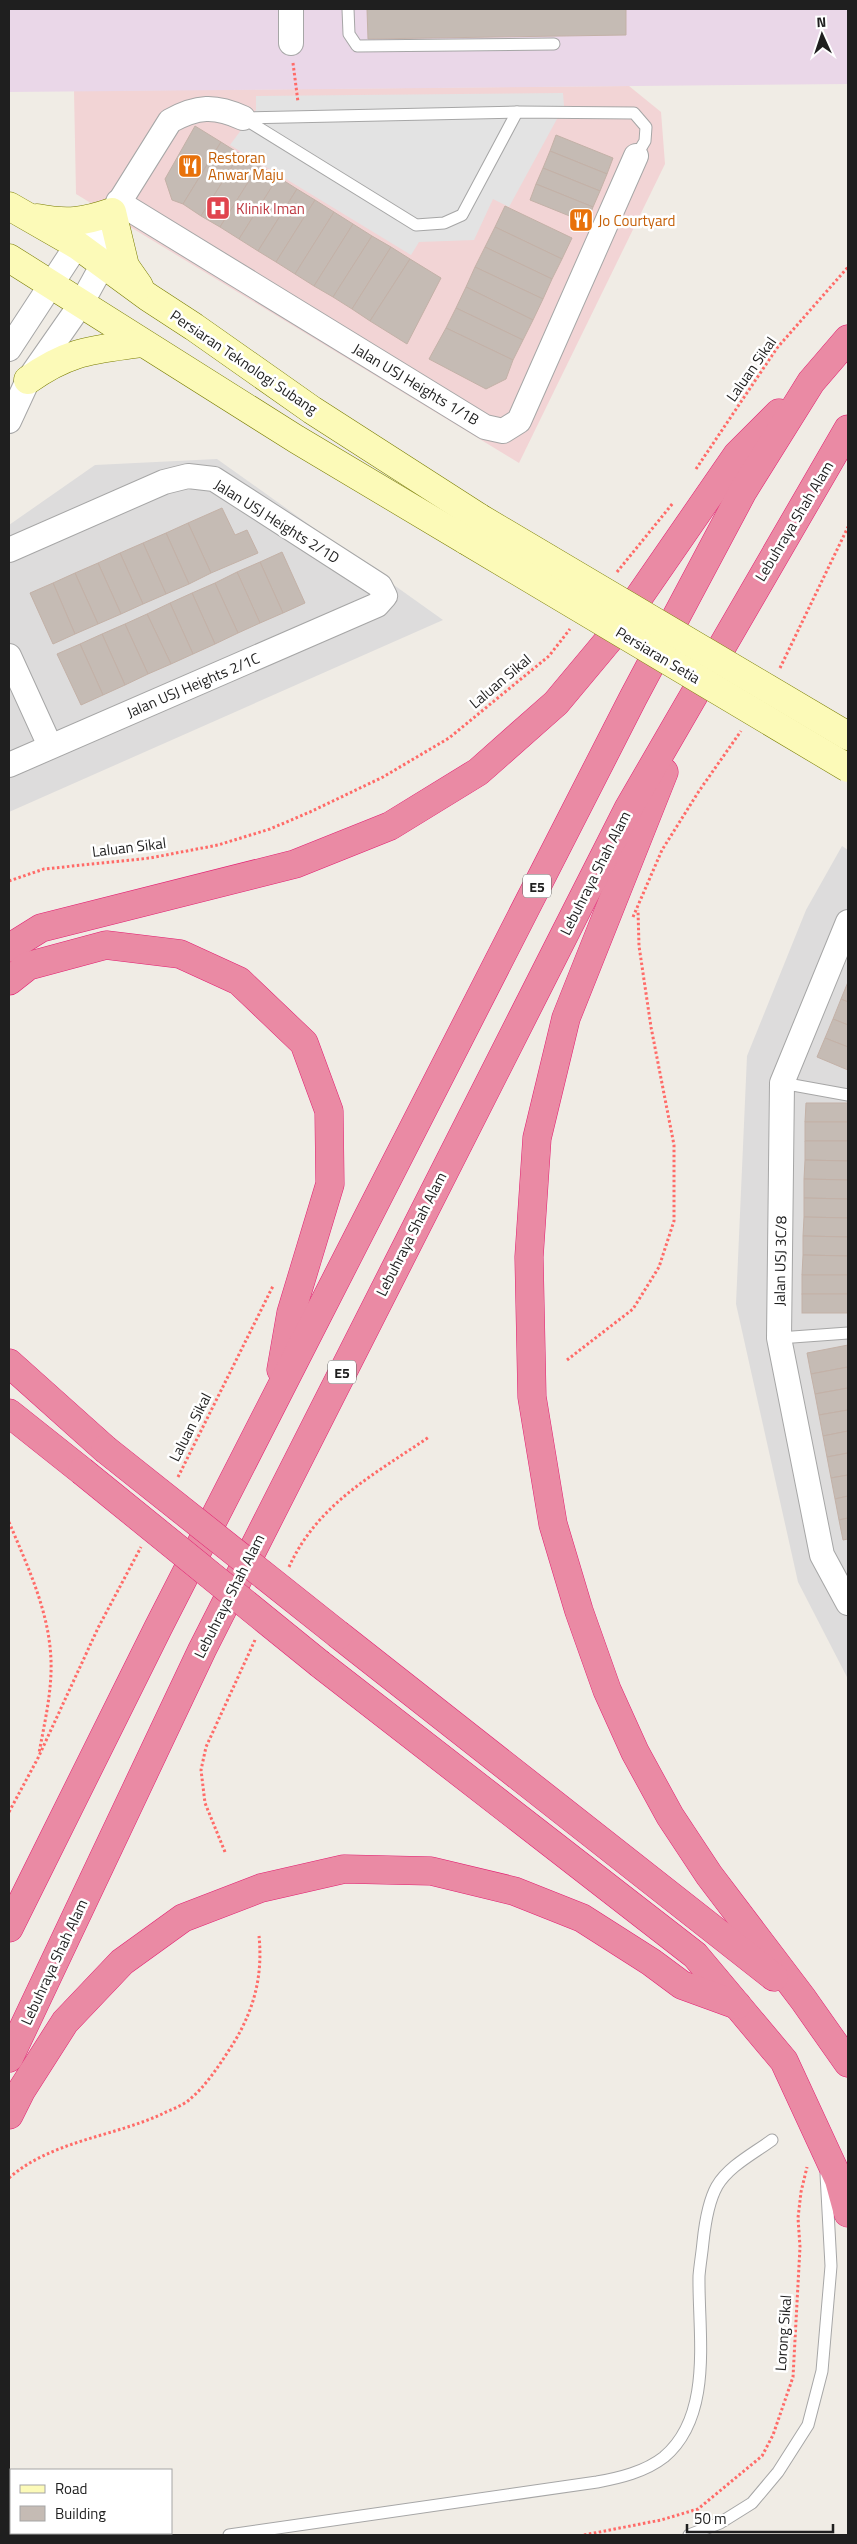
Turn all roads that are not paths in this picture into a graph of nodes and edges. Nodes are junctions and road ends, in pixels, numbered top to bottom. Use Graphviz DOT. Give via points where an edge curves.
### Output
graph roads {
  1 [pos="290,9"];
  2 [pos="348,9"];
  3 [pos="291,43"];
  4 [pos="554,44"];
  5 [pos="517,112"];
  6 [pos="243,118"];
  7 [pos="636,156"];
  8 [pos="17,211"];
  9 [pos="102,223"];
  10 [pos="9,258"];
  11 [pos="103,264"];
  12 [pos="52,285"];
  13 [pos="148,297"];
  14 [pos="81,304"];
  15 [pos="848,338"];
  16 [pos="142,343"];
  17 [pos="9,349"];
  18 [pos="28,380"];
  19 [pos="810,382"];
  20 [pos="9,421"];
  21 [pos="848,429"];
  22 [pos="480,518"];
  23 [pos="9,550"];
  24 [pos="377,605"];
  25 [pos="9,656"];
  26 [pos="692,695"];
  27 [pos="848,736"];
  28 [pos="50,746"];
  29 [pos="9,765"];
  30 [pos="848,768"];
  31 [pos="848,922"];
  32 [pos="9,948"];
  33 [pos="9,981"];
  34 [pos="782,1083"];
  35 [pos="848,1095"];
  36 [pos="848,1333"];
  37 [pos="779,1338"];
  38 [pos="9,1363"];
  39 [pos="276,1398"];
  40 [pos="9,1413"];
  41 [pos="841,1578"];
  42 [pos="848,1603"];
  43 [pos="9,1928"];
  44 [pos="803,1999"];
  45 [pos="737,2004"];
  46 [pos="9,2058"];
  47 [pos="848,2063"];
  48 [pos="9,2115"];
  49 [pos="772,2140"];
  50 [pos="816,2156"];
  51 [pos="848,2213"];
  52 [pos="229,2535"];
  53 [pos="689,2535"];
  1 -- 3 [label="street"];
  2 -- 4 [label="lane" via="349,34 357,46"];
  5 -- 6 [label="lane"];
  5 -- 6 [label="lane" via="462,215 444,223 416,225"];
  5 -- 7 [label="lane" via="634,113 646,127 645,141"];
  6 -- 9 [label="street" via="223,109 189,111 170,121"];
  7 -- 9 [label="street, Jalan USJ Heights 1/1B" via="519,421 503,431 485,427"];
  8 -- 9 [label="main road, Persiaran Teknologi Subang"];
  8 -- 9 [label="main road" via="63,223 94,218"];
  9 -- 11 [label="main road, Persiaran Teknologi Subang"];
  9 -- 12 [label="street"];
  9 -- 13 [label="main road" via="125,266"];
  10 -- 12 [label="main road"];
  11 -- 13 [label="main road, Persiaran Teknologi Subang"];
  11 -- 14 [label="street"];
  12 -- 14 [label="main road"];
  12 -- 17 [label="street"];
  13 -- 22 [label="main road, Persiaran Teknologi Subang" via="312,410"];
  14 -- 16 [label="main road"];
  14 -- 18 [label="street"];
  15 -- 19 [label="highway, E5"];
  16 -- 18 [label="main road" via="79,352 50,364"];
  16 -- 30 [label="main road, Persiaran Setia, bridge" via="296,439"];
  18 -- 20 [label="street"];
  19 -- 32 [label="highway" via="737,455 612,636 556,702 478,772 390,826 295,864 41,928"];
  19 -- 39 [label="highway, E5" via="744,491 633,698"];
  21 -- 26 [label="highway, Lebuhraya Shah Alam / E5"];
  22 -- 27 [label="main road, Persiaran Setia, bridge"];
  23 -- 24 [label="street, Jalan USJ Heights 2/1D" via="164,482 188,476 214,479 380,586 385,596"];
  24 -- 28 [label="street, Jalan USJ Heights 2/1C"];
  25 -- 28 [label="street"];
  26 -- 44 [label="highway" via="645,823 566,1018 537,1138 530,1257 532,1397 553,1524 607,1690 670,1816 709,1875"];
  26 -- 46 [label="highway, Lebuhraya Shah Alam / E5" via="628,809 202,1650"];
  28 -- 29 [label="street, Jalan USJ Heights 2/1C"];
  31 -- 34 [label="street, Jalan USJ 3C/8"];
  33 -- 39 [label="highway" via="28,966 106,945 180,954 239,981 304,1043 329,1111 330,1184 291,1313"];
  34 -- 35 [label="lane"];
  34 -- 37 [label="street, Jalan USJ 3C/8"];
  36 -- 37 [label="lane"];
  37 -- 41 [label="street, Jalan USJ 3C/8" via="822,1555"];
  38 -- 44 [label="highway, bridge" via="105,1449"];
  39 -- 43 [label="highway, E5"];
  40 -- 45 [label="highway, bridge" via="320,1664 695,1955"];
  41 -- 42 [label="street, Jalan USJ 3C/8"];
  44 -- 47 [label="highway"];
  45 -- 48 [label="highway" via="682,1985 582,1918 514,1891 431,1871 344,1869 261,1888 183,1918 122,1962 65,2022"];
  45 -- 50 [label="highway" via="784,2061"];
  49 -- 52 [label="lane" via="728,2171 709,2206 699,2273 696,2394 690,2420 663,2458 624,2477 597,2482"];
  50 -- 51 [label="highway" via="839,2180"];
  50 -- 53 [label="lane" via="831,2266 822,2372 808,2425 778,2472 752,2503 720,2523"];
}
